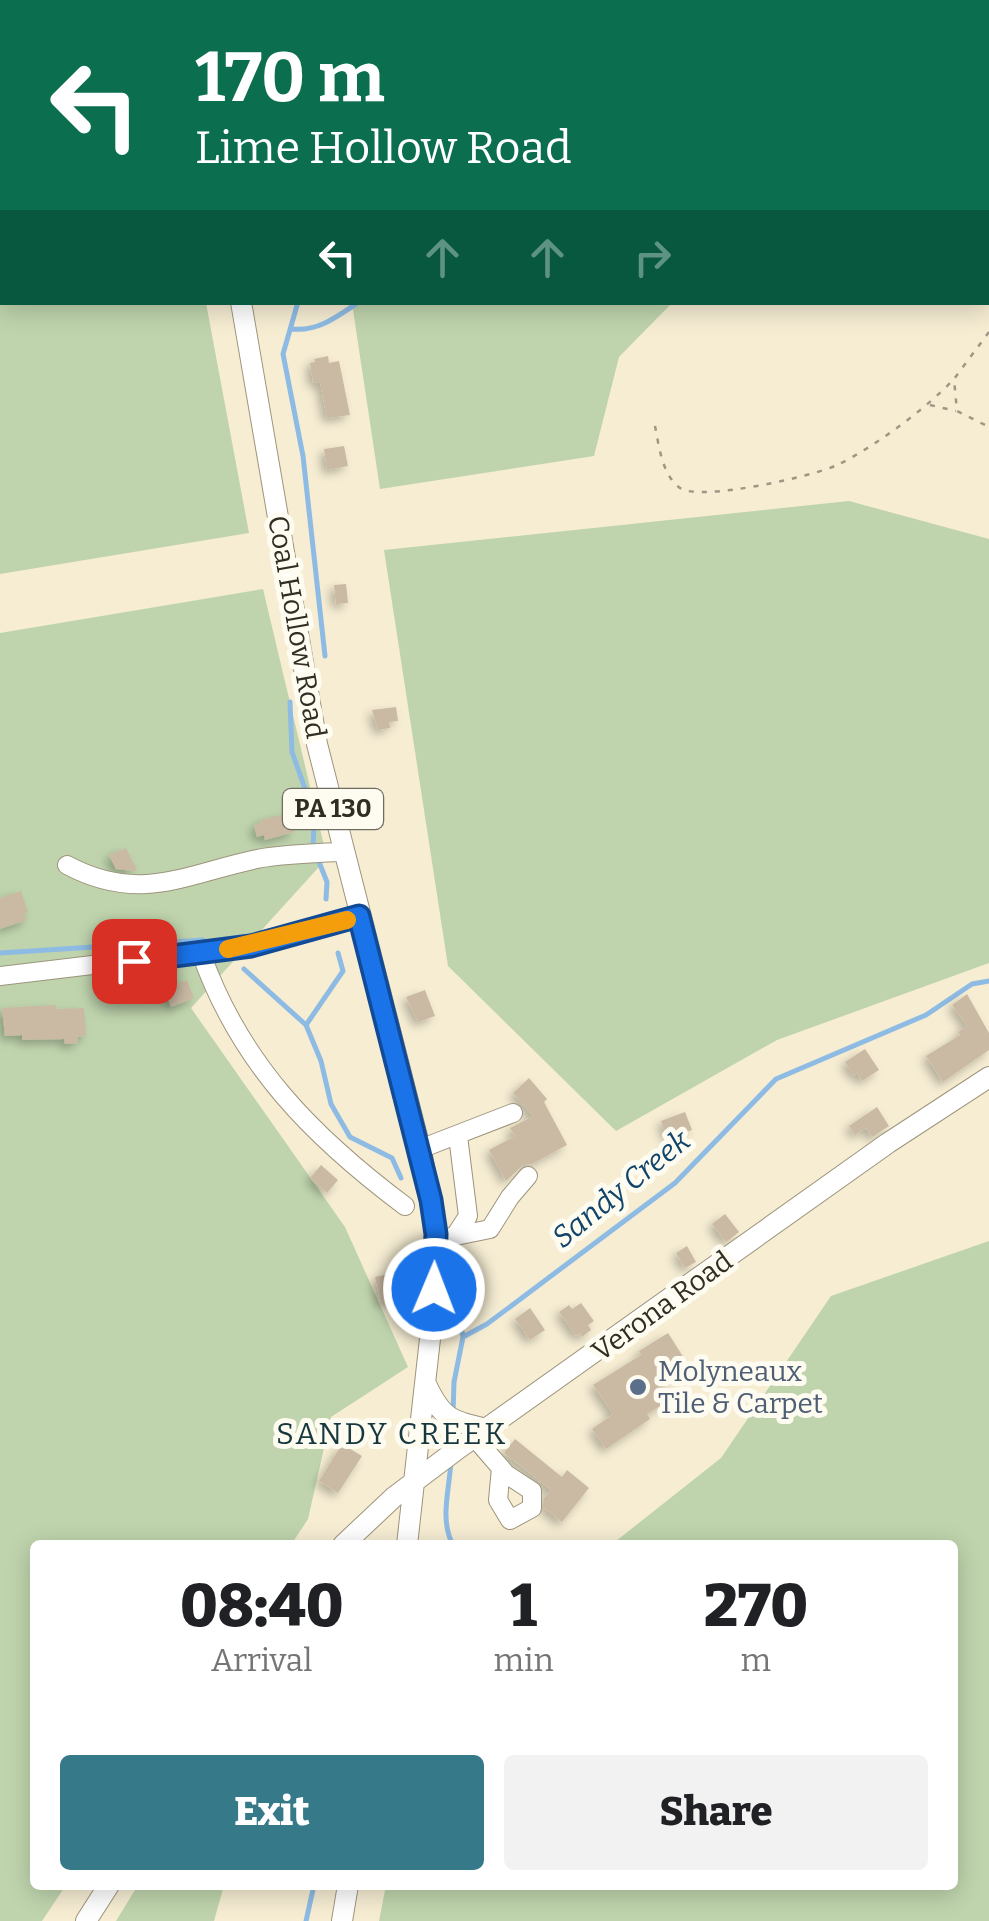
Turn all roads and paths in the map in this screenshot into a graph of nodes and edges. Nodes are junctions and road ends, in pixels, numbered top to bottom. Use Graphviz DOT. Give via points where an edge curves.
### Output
graph roads {
  1 [pos="242,305"];
  2 [pos="989,332"];
  3 [pos="954,379"];
  4 [pos="930,405"];
  5 [pos="957,411"];
  6 [pos="655,426"];
  7 [pos="989,427"];
  8 [pos="326,853"];
  9 [pos="67,865"];
  10 [pos="359,916"];
  11 [pos="201,953"];
  12 [pos="0,976"];
  13 [pos="989,1077"];
  14 [pos="514,1112"];
  15 [pos="458,1136"];
  16 [pos="420,1149"];
  17 [pos="528,1176"];
  18 [pos="406,1206"];
  19 [pos="446,1238"];
  20 [pos="426,1383"];
  21 [pos="466,1444"];
  22 [pos="501,1468"];
  23 [pos="416,1480"];
  24 [pos="349,1540"];
  25 [pos="408,1540"];
  26 [pos="105,1890"];
  27 [pos="347,1890"];
  28 [pos="86,1921"];
  29 [pos="342,1921"];
  1 -- 8 [label="main road, Coal Hollow Road / PA 130"];
  2 -- 3 [label="path"];
  3 -- 4 [label="path"];
  3 -- 5 [label="path"];
  4 -- 5 [label="path"];
  4 -- 6 [label="path" via="836,466 700,494 681,488 663,464"];
  5 -- 7 [label="path"];
  8 -- 9 [label="street" via="258,859 166,884 120,884"];
  8 -- 10 [label="main road, Coal Hollow Road / PA 130"];
  10 -- 11 [label="street"];
  10 -- 16 [label="main road, Coal Hollow Road / PA 130"];
  11 -- 12 [label="street"];
  11 -- 18 [label="street" via="246,1049 303,1120"];
  13 -- 21 [label="main road, Verona Road"];
  14 -- 15 [label="street"];
  15 -- 16 [label="street"];
  15 -- 19 [label="street" via="468,1216"];
  16 -- 19 [label="main road, Coal Hollow Road / PA 130"];
  17 -- 19 [label="street" via="490,1229"];
  19 -- 20 [label="main road, Coal Hollow Road / PA 130"];
  20 -- 21 [label="main road"];
  20 -- 23 [label="main road, Coal Hollow Road / PA 130"];
  21 -- 22 [label="street"];
  21 -- 23 [label="main road, Verona Road"];
  23 -- 24 [label="main road, Verona Road"];
  23 -- 25 [label="main road, PA 130"];
  26 -- 28 [label="main road"];
  27 -- 29 [label="main road"];
}
